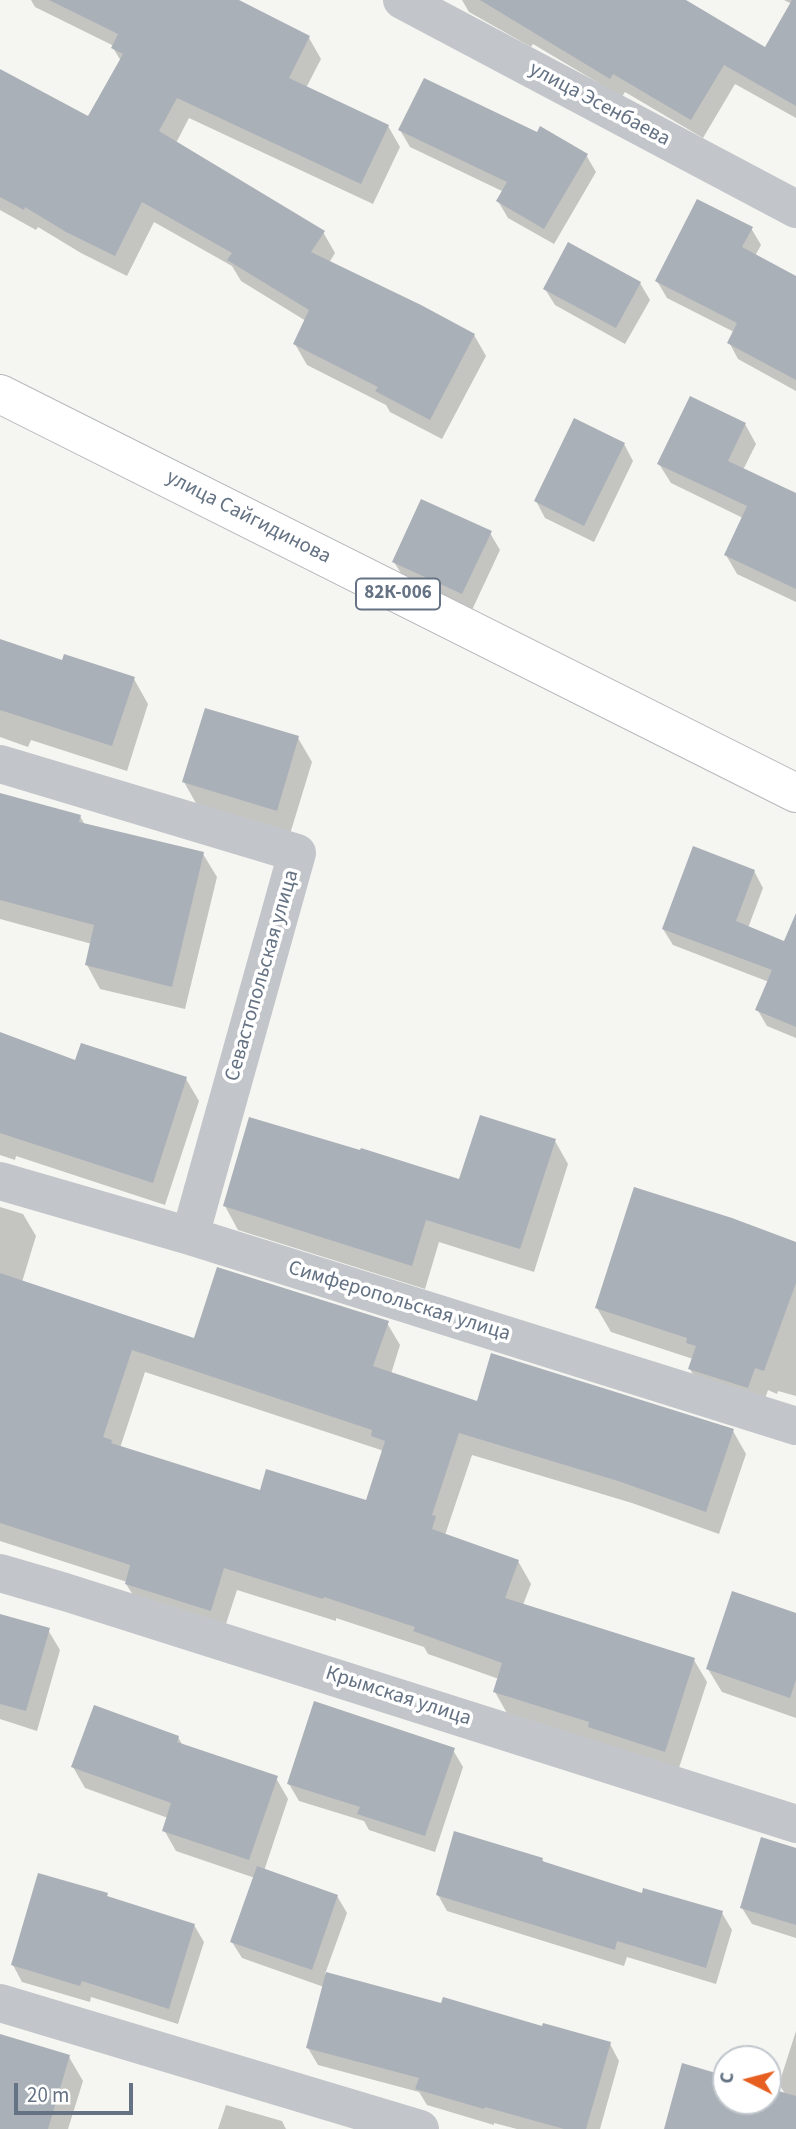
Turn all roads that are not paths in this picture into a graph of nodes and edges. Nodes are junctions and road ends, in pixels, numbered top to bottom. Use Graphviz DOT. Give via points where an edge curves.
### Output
graph roads {
  1 [pos="402,0"];
  2 [pos="796,209"];
  3 [pos="0,394"];
  4 [pos="0,764"];
  5 [pos="796,793"];
  6 [pos="0,1181"];
  7 [pos="190,1236"];
  8 [pos="796,1426"];
  9 [pos="0,1573"];
  10 [pos="796,1824"];
  11 [pos="0,2003"];
  12 [pos="421,2129"];
  1 -- 2 [label="street, улица Эсенбаева"];
  3 -- 5 [label="main road, улица Сайгидинова / 82К-006"];
  4 -- 7 [label="street, Севастопольская улица" via="297,853"];
  6 -- 7 [label="street, Симферопольская улица"];
  7 -- 8 [label="street, Симферопольская улица"];
  9 -- 10 [label="street, Крымская улица"];
  11 -- 12 [label="street"];
}
